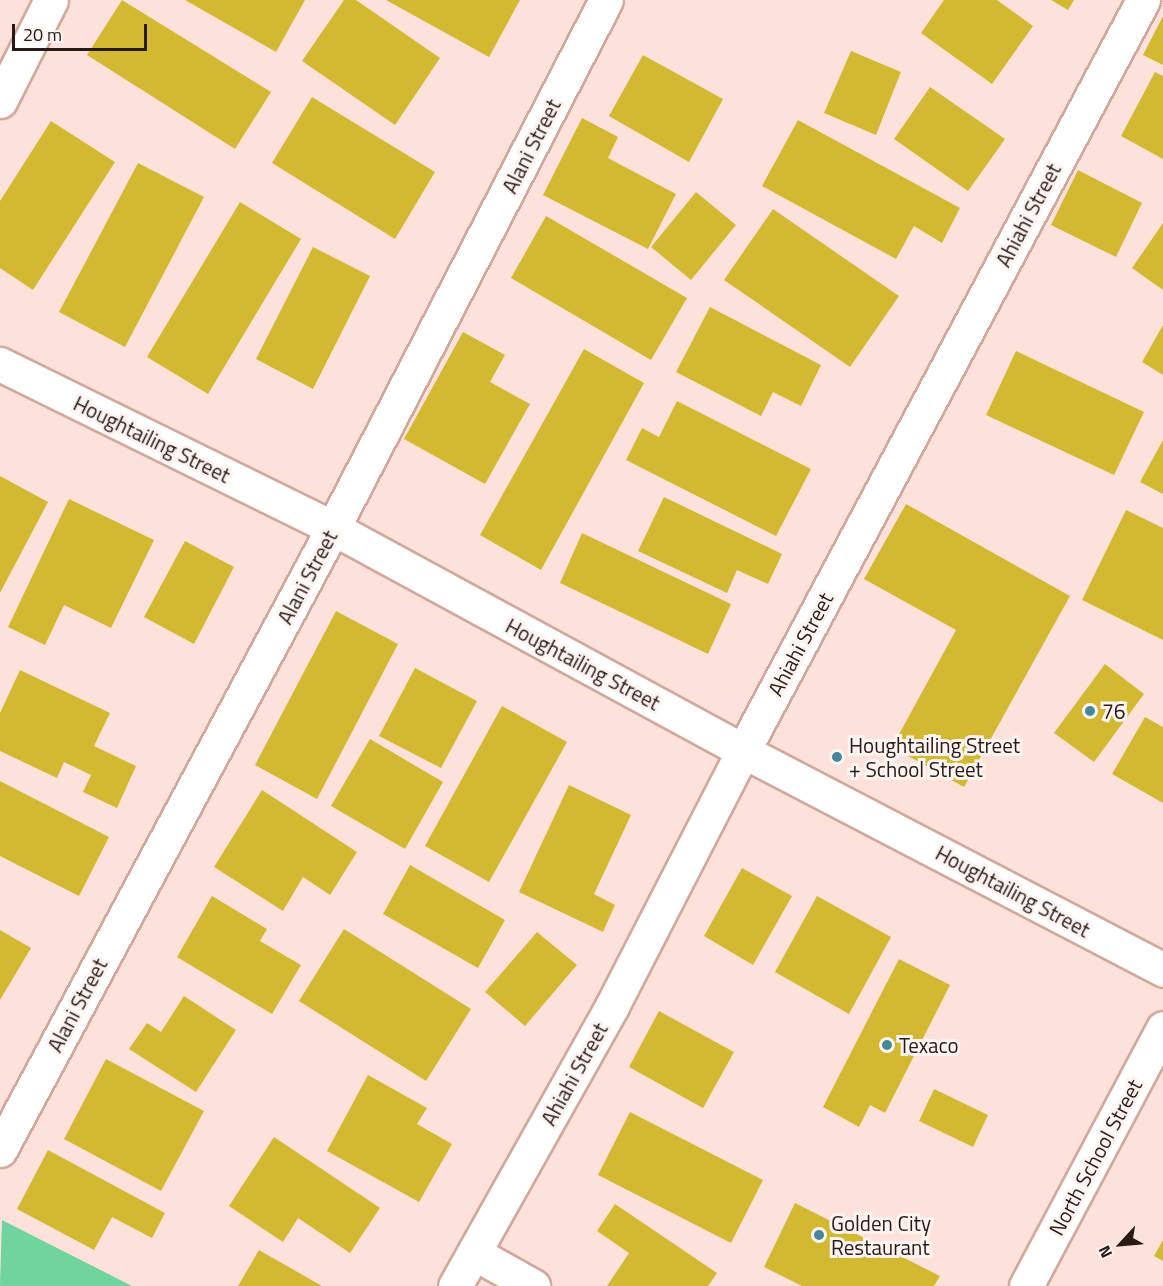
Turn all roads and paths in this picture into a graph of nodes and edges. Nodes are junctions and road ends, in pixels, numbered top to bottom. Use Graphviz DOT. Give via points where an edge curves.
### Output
graph roads {
  1 [pos="51,0"];
  2 [pos="606,0"];
  3 [pos="1143,0"];
  4 [pos="0,101"];
  5 [pos="0,364"];
  6 [pos="333,528"];
  7 [pos="743,751"];
  8 [pos="1163,970"];
  9 [pos="1163,1028"];
  10 [pos="1,1147"];
  11 [pos="474,1254"];
  12 [pos="455,1286"];
  13 [pos="533,1286"];
  14 [pos="1026,1286"];
  1 -- 4 [label="street"];
  2 -- 6 [label="street, Alani Street"];
  3 -- 7 [label="street, Ahiahi Street"];
  5 -- 6 [label="street, Houghtailing Street"];
  6 -- 7 [label="street, Houghtailing Street"];
  6 -- 10 [label="street, Alani Street"];
  7 -- 8 [label="street, Houghtailing Street"];
  7 -- 11 [label="street, Ahiahi Street" via="612,1006"];
  9 -- 14 [label="street, North School Street"];
  11 -- 12 [label="street, Ahiahi Street"];
  11 -- 13 [label="street"];
}
